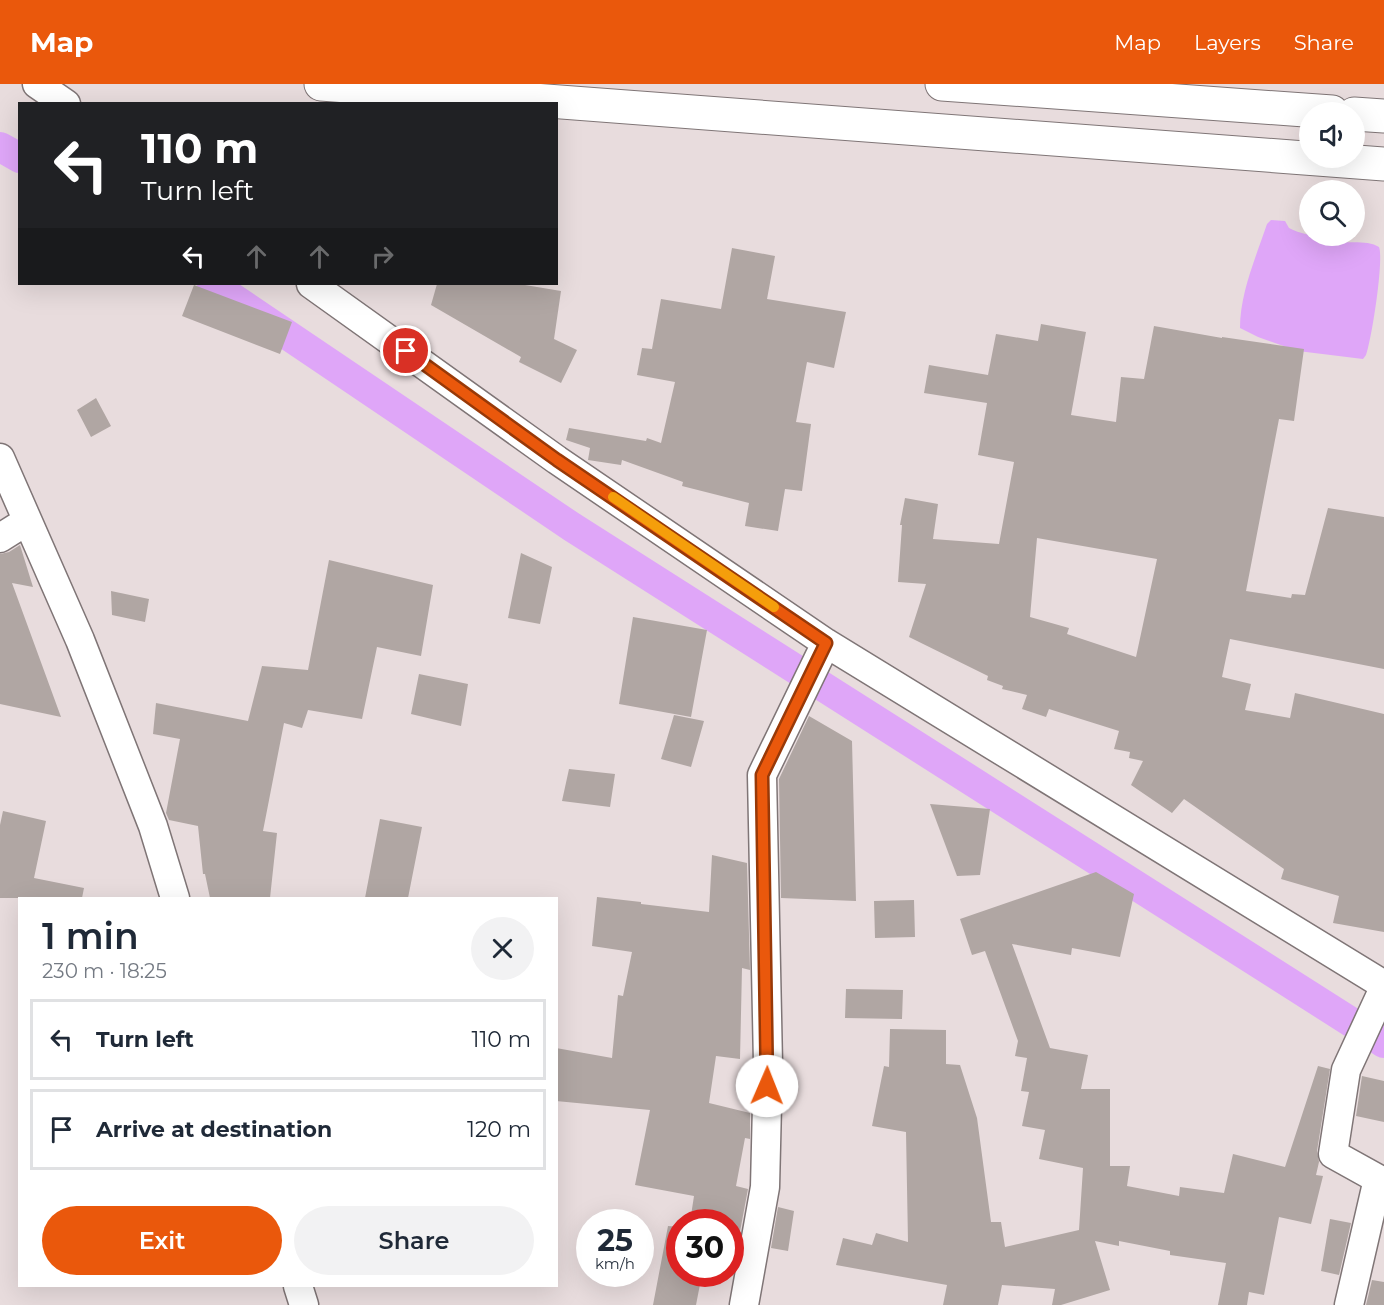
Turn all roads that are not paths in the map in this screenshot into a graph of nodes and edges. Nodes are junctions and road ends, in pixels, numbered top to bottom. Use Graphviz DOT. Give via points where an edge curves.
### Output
graph roads {
  1 [pos="37,84"];
  2 [pos="321,84"];
  3 [pos="942,84"];
  4 [pos="63,102"];
  5 [pos="1299,110"];
  6 [pos="1365,115"];
  7 [pos="1384,116"];
  8 [pos="1384,164"];
  9 [pos="312,285"];
  10 [pos="0,458"];
  11 [pos="27,521"];
  12 [pos="0,538"];
  13 [pos="826,644"];
  14 [pos="175,897"];
  15 [pos="1384,987"];
  16 [pos="298,1287"];
  17 [pos="304,1305"];
  18 [pos="744,1305"];
  19 [pos="1349,1305"];
  1 -- 4 [label="street"];
  2 -- 8 [label="street"];
  3 -- 5 [label="street"];
  6 -- 7 [label="street"];
  9 -- 13 [label="street" via="557,460"];
  10 -- 11 [label="street"];
  11 -- 12 [label="street"];
  11 -- 14 [label="street" via="80,640 153,826"];
  13 -- 15 [label="street"];
  13 -- 18 [label="street" via="762,775 768,1064 765,1176"];
  15 -- 19 [label="street" via="1346,1070 1333,1154 1378,1179"];
  16 -- 17 [label="street"];
}
